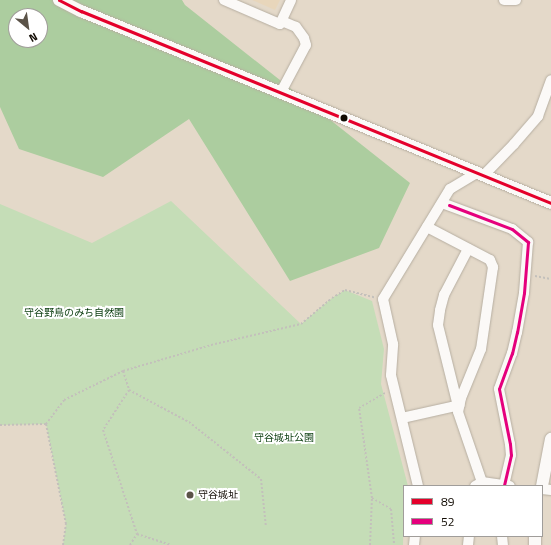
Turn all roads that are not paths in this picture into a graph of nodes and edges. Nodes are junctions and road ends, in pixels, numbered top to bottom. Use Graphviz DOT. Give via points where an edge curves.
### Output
graph roads {
  1 [pos="59,0"];
  2 [pos="224,0"];
  3 [pos="291,0"];
  4 [pos="504,0"];
  5 [pos="516,0"];
  6 [pos="282,21"];
  7 [pos="551,80"];
  8 [pos="281,92"];
  9 [pos="481,173"];
  10 [pos="442,203"];
  11 [pos="551,203"];
  12 [pos="427,227"];
  13 [pos="468,249"];
  14 [pos="459,405"];
  15 [pos="402,418"];
  16 [pos="551,439"];
  17 [pos="479,484"];
  18 [pos="418,485"];
  19 [pos="493,485"];
  20 [pos="507,485"];
  21 [pos="542,485"];
  1 -- 8 [label="street"];
  2 -- 6 [label="street" via="280,24"];
  3 -- 6 [label="street"];
  4 -- 5 [label="street"];
  6 -- 8 [label="street" via="296,27 306,45"];
  7 -- 9 [label="street" via="538,116 514,144"];
  8 -- 9 [label="street"];
  9 -- 10 [label="street" via="450,189"];
  9 -- 11 [label="street"];
  10 -- 12 [label="street"];
  10 -- 20 [label="street" via="512,229 528,242 526,274 512,353 499,389 511,455"];
  12 -- 13 [label="street"];
  12 -- 15 [label="street" via="383,299 393,344 390,369 393,389"];
  13 -- 14 [label="street" via="444,295 438,325"];
  13 -- 14 [label="street" via="490,260 494,272 481,349"];
  14 -- 15 [label="street"];
  14 -- 17 [label="street" via="458,412"];
  15 -- 18 [label="street"];
  16 -- 21 [label="street"];
  17 -- 19 [label="street"];
}
